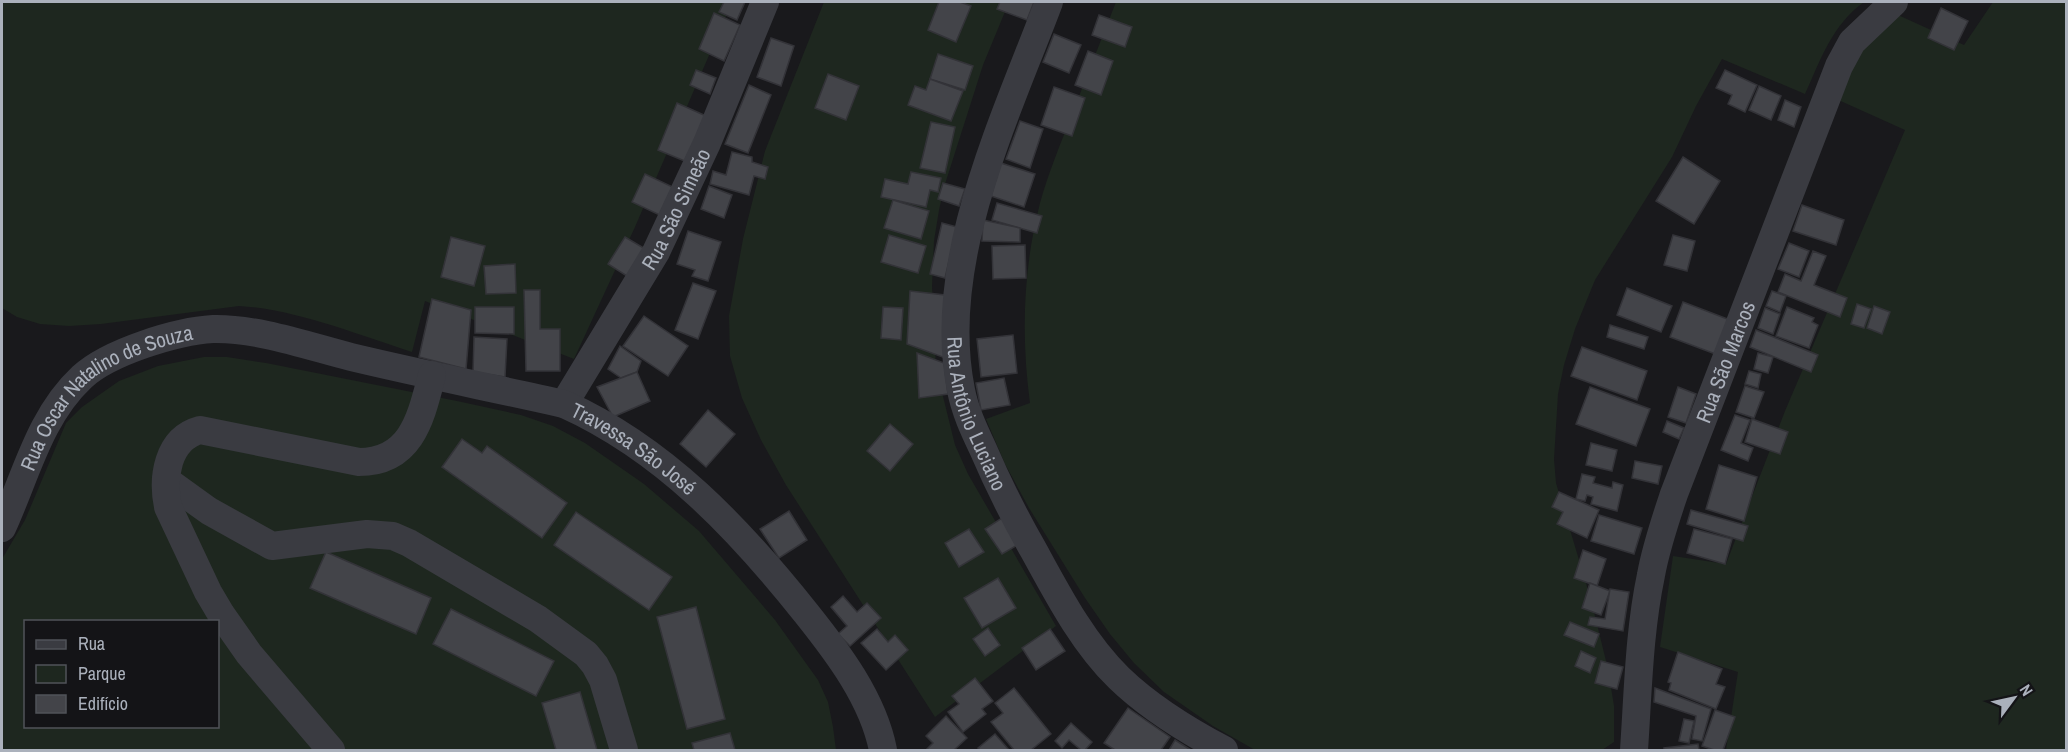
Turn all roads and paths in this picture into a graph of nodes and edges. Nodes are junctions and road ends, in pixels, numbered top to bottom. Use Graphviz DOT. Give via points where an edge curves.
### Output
graph roads {
  1 [pos="765,2"];
  2 [pos="1049,2"];
  3 [pos="1894,2"];
  4 [pos="256,333"];
  5 [pos="432,375"];
  6 [pos="564,404"];
  7 [pos="166,480"];
  8 [pos="2,528"];
  9 [pos="331,750"];
  10 [pos="624,750"];
  11 [pos="883,750"];
  12 [pos="1224,750"];
  13 [pos="1634,750"];
  1 -- 6 [label="street, Rua São Simeão" via="708,143 656,252"];
  2 -- 12 [label="street, Rua Antônio Luciano" via="988,164 963,249 956,319 961,390 968,417 991,468 1078,628 1120,679 1177,722"];
  3 -- 13 [label="street, Rua São Marcos" via="1852,42 1839,66 1674,494 1650,575"];
  4 -- 5 [label="street, Travessa São José"];
  4 -- 8 [label="street, Rua Oscar Natalino de Souza" via="195,331 142,346 93,368 65,395 38,437"];
  5 -- 6 [label="street, Travessa São José"];
  5 -- 7 [label="street" via="415,430 402,447 382,459 359,462 200,430 188,433 172,452"];
  6 -- 11 [label="street, Travessa São José" via="589,415 649,454 710,503 734,528 782,582 841,660 871,712"];
  7 -- 9 [label="street" via="168,507 221,614 249,654"];
  7 -- 10 [label="street" via="209,511 272,546 382,534 416,547 537,619 586,654 603,680"];
}
